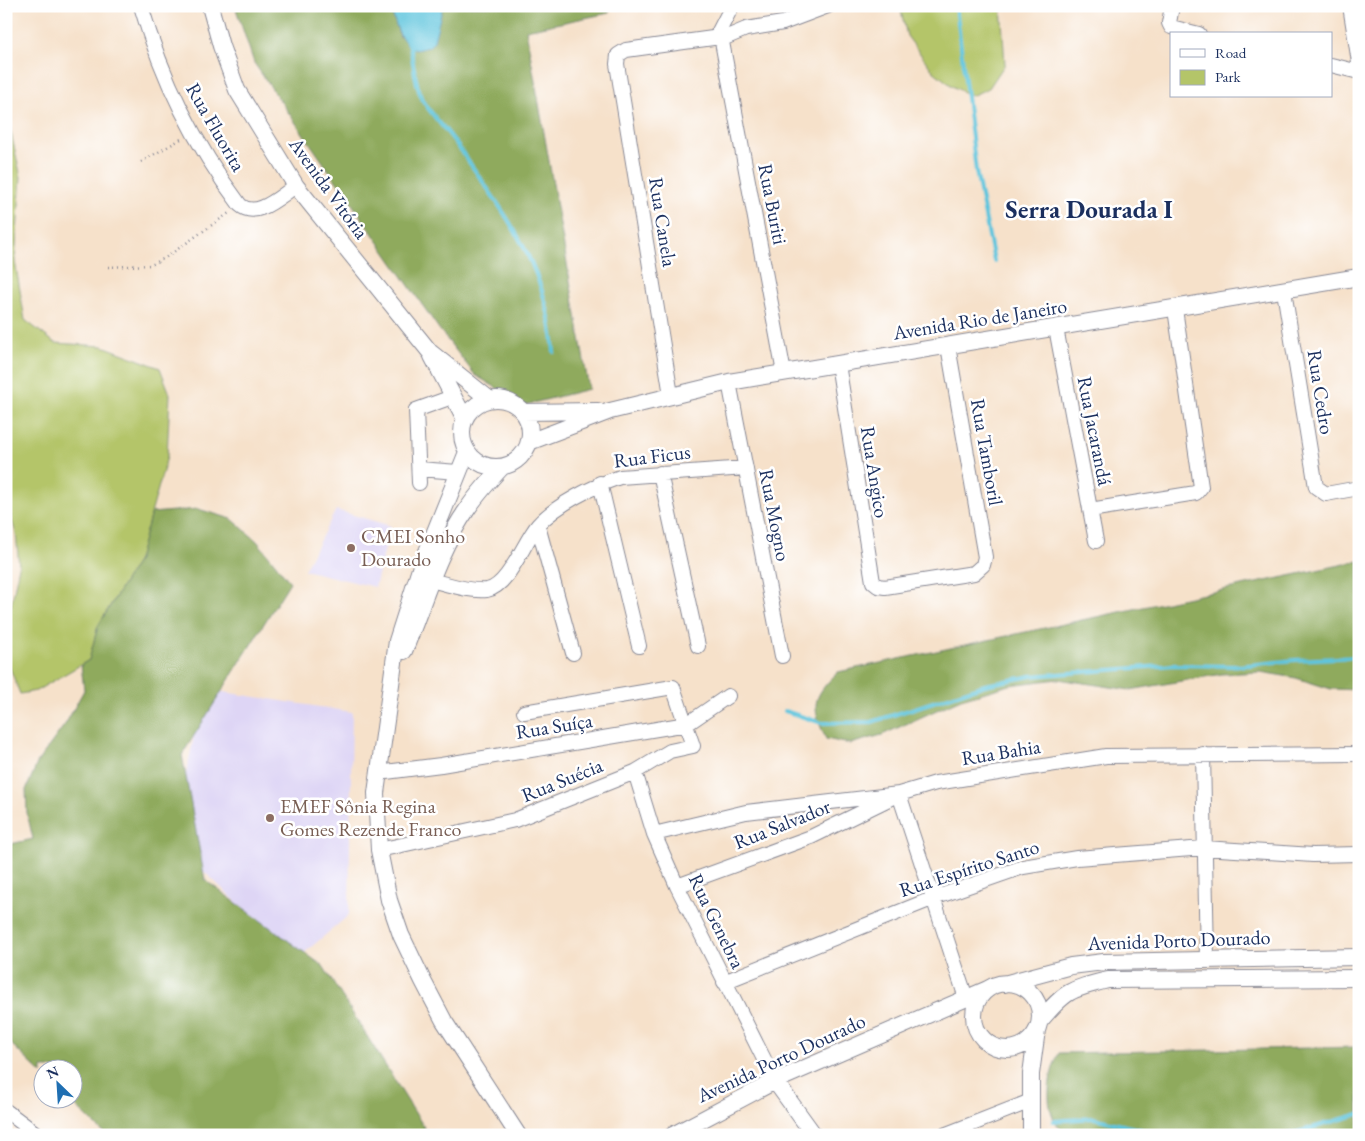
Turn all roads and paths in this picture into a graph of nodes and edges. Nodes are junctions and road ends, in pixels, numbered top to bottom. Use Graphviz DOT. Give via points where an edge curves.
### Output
graph roads {
  1 [pos="141,6"];
  2 [pos="210,6"];
  3 [pos="732,6"];
  4 [pos="828,6"];
  5 [pos="1172,6"];
  6 [pos="1350,6"];
  7 [pos="1191,32"];
  8 [pos="719,40"];
  9 [pos="1359,62"];
  10 [pos="1332,65"];
  11 [pos="1359,72"];
  12 [pos="192,133"];
  13 [pos="141,162"];
  14 [pos="296,186"];
  15 [pos="240,205"];
  16 [pos="108,267"];
  17 [pos="1359,277"];
  18 [pos="1284,291"];
  19 [pos="1175,308"];
  20 [pos="1056,328"];
  21 [pos="948,346"];
  22 [pos="430,352"];
  23 [pos="838,364"];
  24 [pos="784,373"];
  25 [pos="729,382"];
  26 [pos="671,395"];
  27 [pos="452,397"];
  28 [pos="489,399"];
  29 [pos="610,410"];
  30 [pos="524,412"];
  31 [pos="465,419"];
  32 [pos="529,442"];
  33 [pos="467,452"];
  34 [pos="502,467"];
  35 [pos="746,468"];
  36 [pos="458,472"];
  37 [pos="660,473"];
  38 [pos="600,483"];
  39 [pos="1359,488"];
  40 [pos="1090,510"];
  41 [pos="538,526"];
  42 [pos="1096,541"];
  43 [pos="430,580"];
  44 [pos="876,584"];
  45 [pos="639,646"];
  46 [pos="698,646"];
  47 [pos="572,653"];
  48 [pos="782,656"];
  49 [pos="393,677"];
  50 [pos="728,696"];
  51 [pos="524,712"];
  52 [pos="687,724"];
  53 [pos="1203,754"];
  54 [pos="1359,754"];
  55 [pos="635,772"];
  56 [pos="378,773"];
  57 [pos="899,794"];
  58 [pos="654,834"];
  59 [pos="1204,848"];
  60 [pos="379,850"];
  61 [pos="1359,854"];
  62 [pos="677,886"];
  63 [pos="934,898"];
  64 [pos="1359,957"];
  65 [pos="1207,959"];
  66 [pos="1359,978"];
  67 [pos="724,982"];
  68 [pos="997,986"];
  69 [pos="966,998"];
  70 [pos="1038,1025"];
  71 [pos="775,1081"];
  72 [pos="1031,1101"];
  73 [pos="6,1112"];
  74 [pos="38,1135"];
  75 [pos="518,1135"];
  76 [pos="673,1135"];
  77 [pos="814,1135"];
  78 [pos="944,1135"];
  79 [pos="1031,1135"];
  1 -- 12 [label="street, Rua Fluorita" via="166,79"];
  2 -- 14 [label="street, Avenida Vitória" via="237,90"];
  3 -- 8 [label="street"];
  4 -- 8 [label="street" via="783,23 746,29"];
  5 -- 7 [label="street" via="1171,27"];
  6 -- 9 [label="street"];
  8 -- 24 [label="street, Rua Buriti"];
  8 -- 26 [label="street, Rua Canela" via="626,50 618,54 617,64"];
  10 -- 11 [label="street"];
  12 -- 13 [label="path"];
  12 -- 15 [label="street, Rua Fluorita"];
  14 -- 15 [label="street" via="255,210"];
  14 -- 22 [label="street, Avenida Vitória"];
  15 -- 16 [label="path" via="151,265"];
  17 -- 18 [label="street, Avenida Rio de Janeiro"];
  18 -- 19 [label="street, Avenida Rio de Janeiro"];
  18 -- 39 [label="street, Rua Cedro" via="1316,488 1326,494"];
  19 -- 20 [label="street, Avenida Rio de Janeiro"];
  19 -- 40 [label="street" via="1201,487 1196,493"];
  20 -- 21 [label="street, Avenida Rio de Janeiro"];
  20 -- 40 [label="street, Rua Jacarandá"];
  21 -- 23 [label="street, Avenida Rio de Janeiro"];
  21 -- 44 [label="street, Rua Tamboril" via="984,552 983,565 974,573 885,587"];
  22 -- 27 [label="street, Avenida Vitória"];
  22 -- 28 [label="street, Avenida Vitória"];
  23 -- 24 [label="street, Avenida Rio de Janeiro"];
  23 -- 44 [label="street, Rua Angico" via="870,574"];
  24 -- 25 [label="street, Avenida Rio de Janeiro"];
  25 -- 26 [label="street, Avenida Rio de Janeiro"];
  25 -- 35 [label="street, Rua Mogno"];
  26 -- 29 [label="street, Avenida Rio de Janeiro"];
  27 -- 31 [label="street, Avenida Vitória"];
  27 -- 36 [label="street" via="416,410 419,476"];
  28 -- 30 [label="street" via="508,401"];
  28 -- 31 [label="street" via="475,406"];
  29 -- 30 [label="street, Avenida Rio de Janeiro"];
  29 -- 32 [label="street, Avenida Rio de Janeiro"];
  30 -- 32 [label="street" via="530,426"];
  31 -- 33 [label="street" via="461,436"];
  32 -- 34 [label="street" via="519,458"];
  33 -- 34 [label="street" via="482,465"];
  33 -- 36 [label="street"];
  34 -- 43 [label="street" via="468,508"];
  35 -- 37 [label="street, Rua Ficus"];
  35 -- 48 [label="street, Rua Mogno"];
  36 -- 49 [label="street" via="405,613 397,641"];
  37 -- 38 [label="street, Rua Ficus" via="620,477"];
  37 -- 46 [label="street"];
  38 -- 41 [label="street, Rua Ficus"];
  38 -- 45 [label="street"];
  40 -- 42 [label="street, Rua Jacarandá"];
  41 -- 43 [label="street, Rua Ficus" via="503,580 493,588 480,590"];
  41 -- 47 [label="street"];
  43 -- 49 [label="street"];
  49 -- 56 [label="street"];
  50 -- 52 [label="street, Rua Suíça"];
  51 -- 52 [label="street, Rua Suécia" via="673,686"];
  52 -- 55 [label="street, Rua Suécia" via="693,746 670,752"];
  52 -- 56 [label="street, Rua Suíça"];
  53 -- 54 [label="street, Rua Bahia"];
  53 -- 57 [label="street, Rua Bahia" via="1106,756 936,783"];
  53 -- 59 [label="street"];
  55 -- 58 [label="street, Rua Genebra"];
  55 -- 60 [label="street, Rua Suécia" via="515,820"];
  56 -- 60 [label="street"];
  57 -- 58 [label="street, Rua Bahia" via="746,812"];
  57 -- 62 [label="street, Rua Salvador" via="811,837"];
  57 -- 63 [label="street"];
  58 -- 62 [label="street, Rua Genebra"];
  59 -- 61 [label="street, Rua Espírito Santo" via="1313,855"];
  59 -- 63 [label="street, Rua Espírito Santo" via="1077,858 1023,867"];
  59 -- 65 [label="street"];
  60 -- 75 [label="street" via="388,900 423,981 444,1021"];
  62 -- 67 [label="street, Rua Genebra"];
  63 -- 67 [label="street, Rua Espírito Santo"];
  63 -- 69 [label="street"];
  64 -- 65 [label="street, Avenida Porto Dourado"];
  65 -- 68 [label="street, Avenida Porto Dourado" via="1071,966"];
  66 -- 70 [label="street, Avenida Porto Dourado" via="1108,980 1078,987 1060,998"];
  67 -- 71 [label="street, Rua Genebra"];
  68 -- 69 [label="street, Avenida Porto Dourado"];
  68 -- 70 [label="street" via="1021,986 1034,997 1040,1013"];
  68 -- 70 [label="street" via="981,996 974,1011 976,1028 986,1042 1010,1049 1026,1043"];
  69 -- 71 [label="street, Avenida Porto Dourado"];
  70 -- 72 [label="street"];
  71 -- 76 [label="street, Avenida Porto Dourado"];
  71 -- 77 [label="street"];
  72 -- 78 [label="street"];
  72 -- 79 [label="street"];
  73 -- 74 [label="street"];
}
